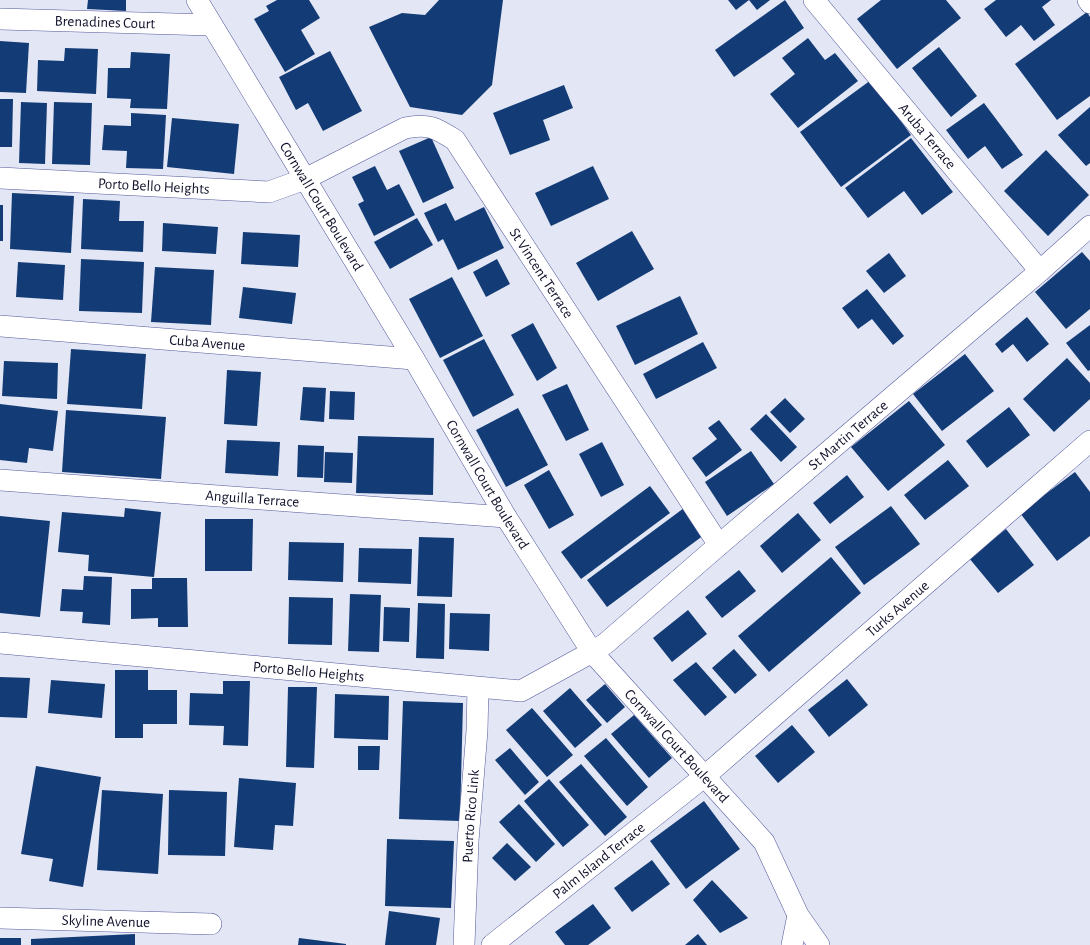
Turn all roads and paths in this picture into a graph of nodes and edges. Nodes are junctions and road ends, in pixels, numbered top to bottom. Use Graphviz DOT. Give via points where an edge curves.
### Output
graph roads {
  1 [pos="197,0"];
  2 [pos="814,0"];
  3 [pos="1088,0"];
  4 [pos="1090,3"];
  5 [pos="0,19"];
  6 [pos="211,24"];
  7 [pos="0,178"];
  8 [pos="305,179"];
  9 [pos="1090,226"];
  10 [pos="1040,271"];
  11 [pos="0,326"];
  12 [pos="414,359"];
  13 [pos="1090,441"];
  14 [pos="0,480"];
  15 [pos="506,517"];
  16 [pos="719,545"];
  17 [pos="0,643"];
  18 [pos="599,648"];
  19 [pos="478,688"];
  20 [pos="705,776"];
  21 [pos="798,915"];
  22 [pos="0,918"];
  23 [pos="211,924"];
  24 [pos="464,945"];
  25 [pos="492,945"];
  26 [pos="792,945"];
  27 [pos="819,945"];
  1 -- 6 [label="street, Cornwall Court Boulevard"];
  2 -- 10 [label="street, Aruba Terrace"];
  3 -- 4 [label="street"];
  5 -- 6 [label="street, Brenadines Court"];
  6 -- 8 [label="street, Cornwall Court Boulevard"];
  7 -- 8 [label="street, Porto Bello Heights" via="268,192"];
  8 -- 12 [label="street, Cornwall Court Boulevard"];
  8 -- 16 [label="street, St Vincent Terrace" via="405,128 418,125 433,127 455,140"];
  9 -- 10 [label="street, St Martin Terrace"];
  10 -- 16 [label="street, St Martin Terrace"];
  11 -- 12 [label="street, Cuba Avenue"];
  12 -- 15 [label="street, Cornwall Court Boulevard"];
  13 -- 20 [label="street, Turks Avenue"];
  14 -- 15 [label="street, Anguilla Terrace"];
  15 -- 18 [label="street, Cornwall Court Boulevard"];
  16 -- 18 [label="street, St Martin Terrace"];
  17 -- 19 [label="street, Porto Bello Heights"];
  18 -- 19 [label="street, Porto Bello Heights" via="521,691"];
  18 -- 20 [label="street, Cornwall Court Boulevard"];
  19 -- 24 [label="street, Puerto Rico Link"];
  20 -- 21 [label="street, Cornwall Court Boulevard" via="764,842"];
  20 -- 25 [label="street, Palm Island Terrace"];
  21 -- 26 [label="street"];
  21 -- 27 [label="street, Cornwall Court Boulevard"];
  22 -- 23 [label="street, Skyline Avenue"];
}
